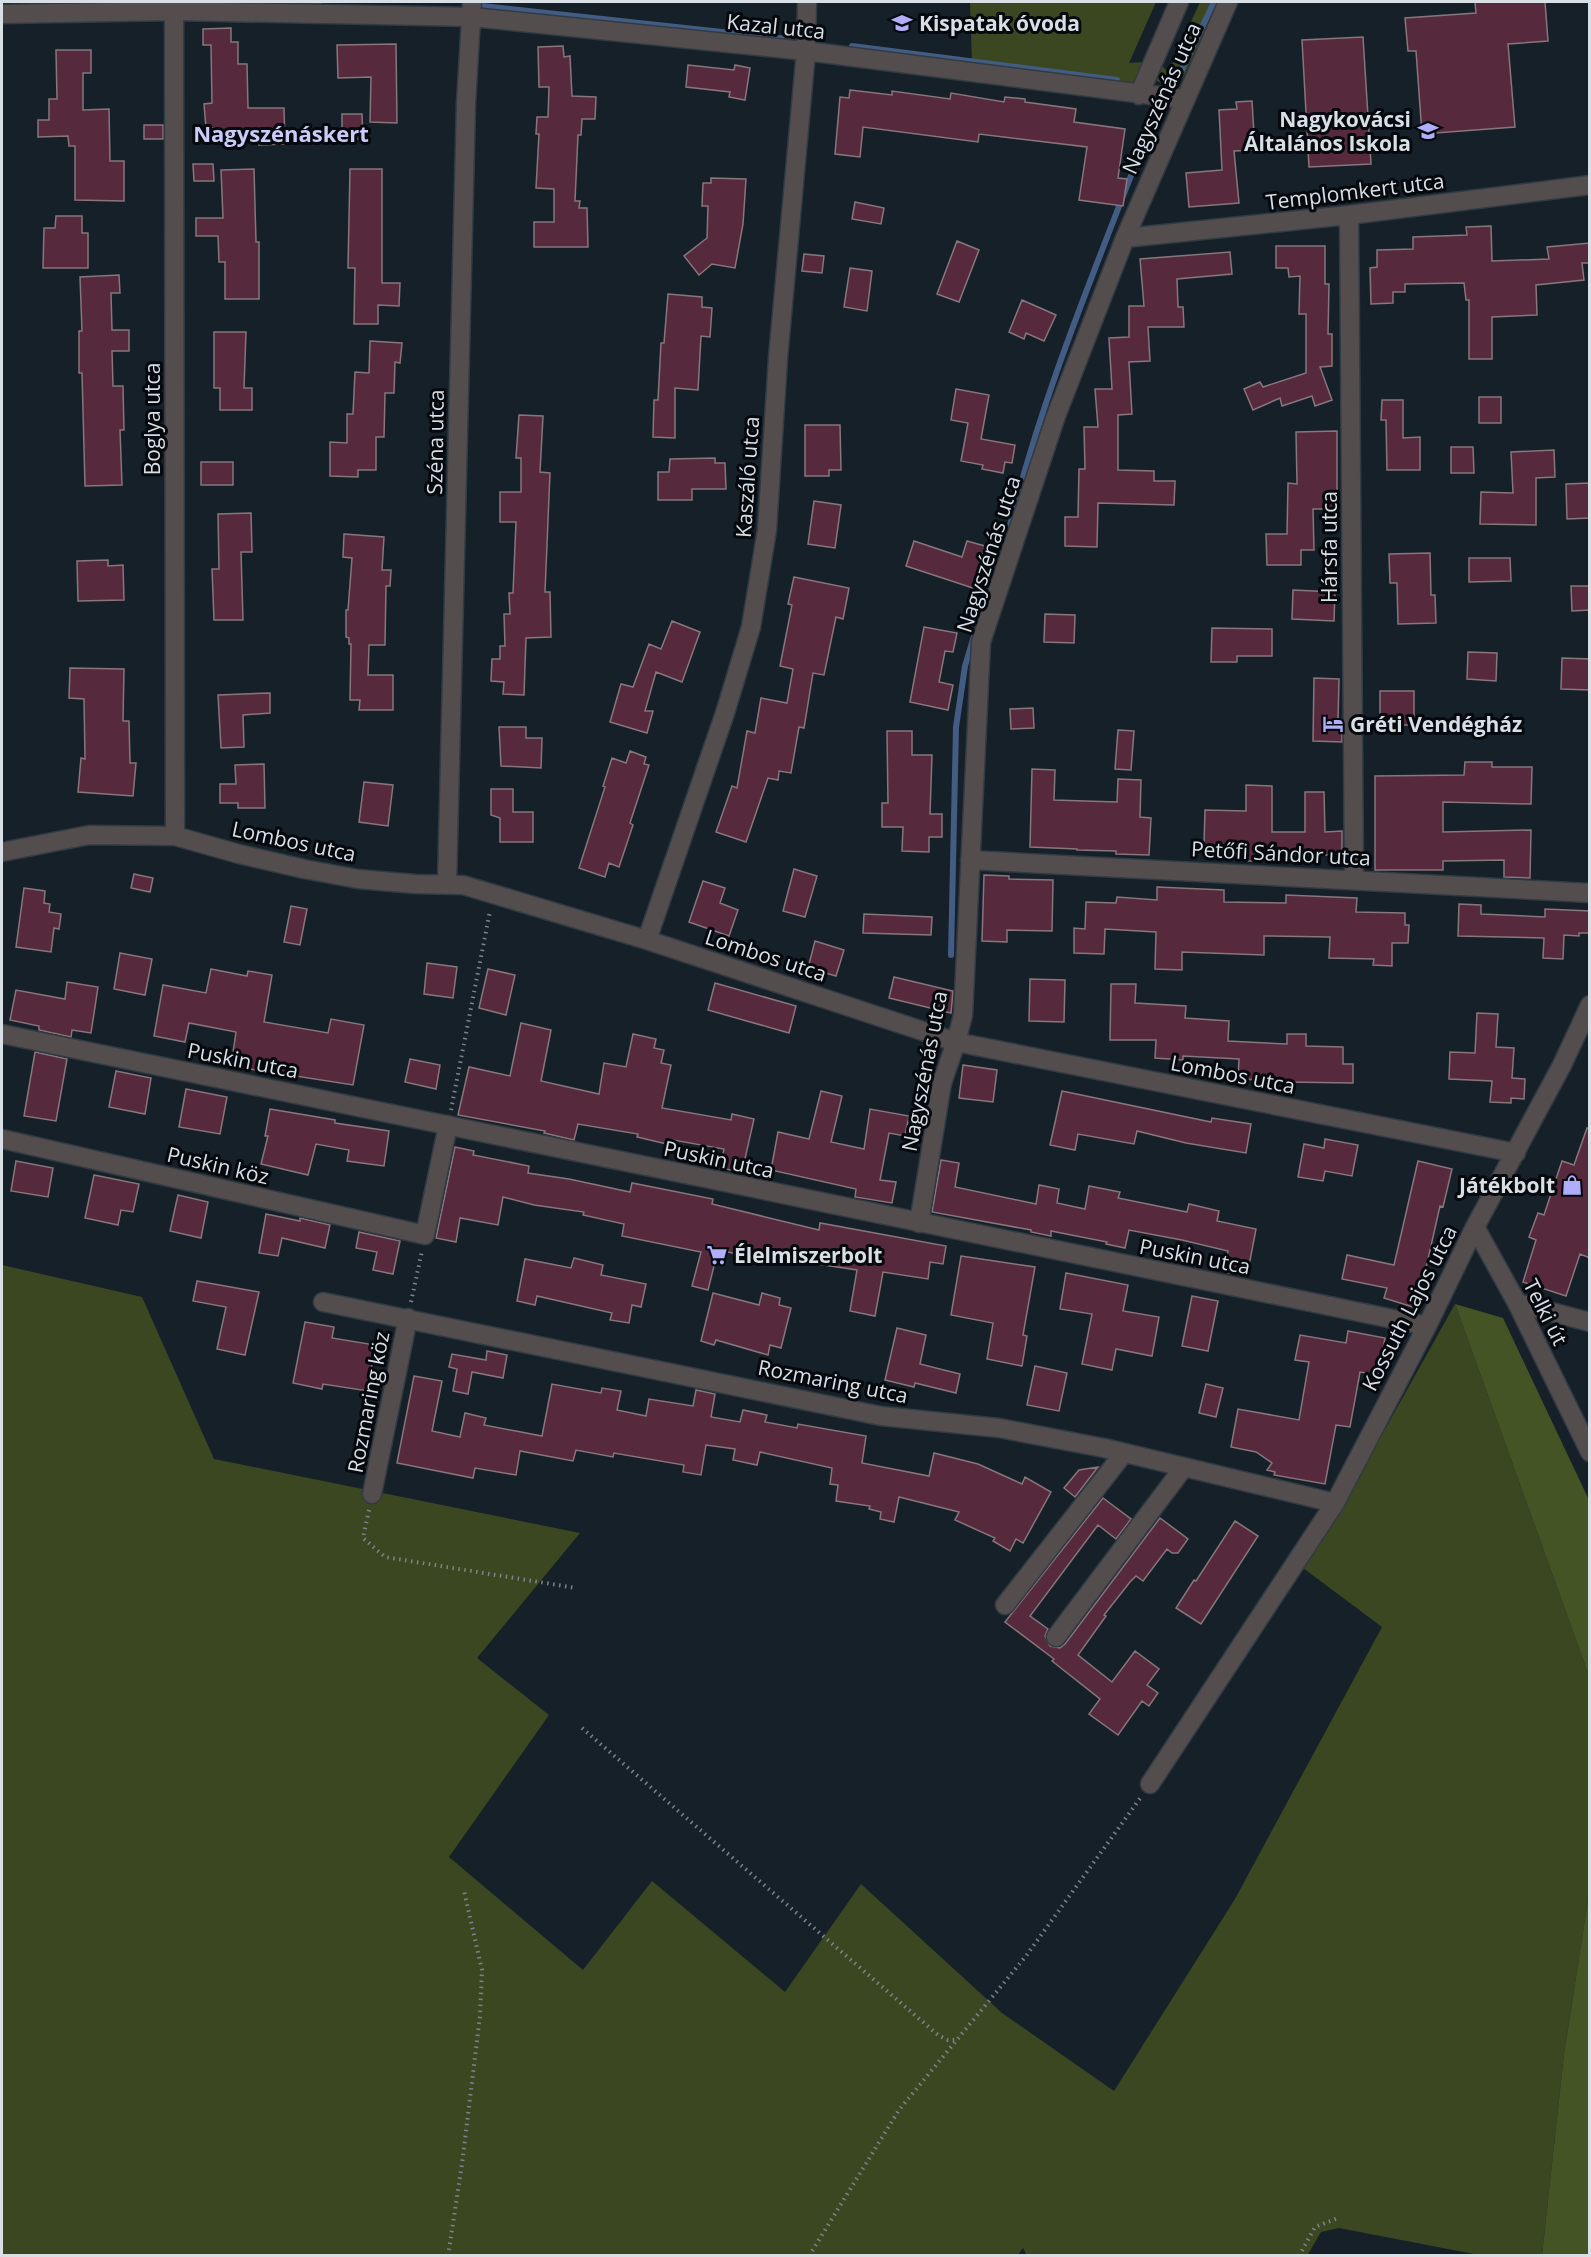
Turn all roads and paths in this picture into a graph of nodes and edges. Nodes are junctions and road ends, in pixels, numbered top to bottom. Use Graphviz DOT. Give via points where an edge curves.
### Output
graph roads {
  1 [pos="807,2"];
  2 [pos="1179,2"];
  3 [pos="1227,2"];
  4 [pos="174,6"];
  5 [pos="472,9"];
  6 [pos="2,14"];
  7 [pos="806,51"];
  8 [pos="1138,95"];
  9 [pos="1183,99"];
  10 [pos="1590,185"];
  11 [pos="1349,215"];
  12 [pos="1125,238"];
  13 [pos="175,836"];
  14 [pos="2,852"];
  15 [pos="970,860"];
  16 [pos="1354,879"];
  17 [pos="447,884"];
  18 [pos="493,892"];
  19 [pos="1590,893"];
  20 [pos="647,940"];
  21 [pos="1590,1005"];
  22 [pos="2,1034"];
  23 [pos="956,1042"];
  24 [pos="448,1125"];
  25 [pos="2,1139"];
  26 [pos="1516,1153"];
  27 [pos="919,1223"];
  28 [pos="1475,1227"];
  29 [pos="425,1235"];
  30 [pos="323,1302"];
  31 [pos="1517,1303"];
  32 [pos="408,1318"];
  33 [pos="1590,1322"];
  34 [pos="1427,1326"];
  35 [pos="1590,1452"];
  36 [pos="1124,1453"];
  37 [pos="1184,1467"];
  38 [pos="372,1494"];
  39 [pos="1335,1503"];
  40 [pos="576,1588"];
  41 [pos="1005,1605"];
  42 [pos="1056,1637"];
  43 [pos="582,1728"];
  44 [pos="1150,1784"];
  45 [pos="464,1891"];
  46 [pos="957,2040"];
  47 [pos="1338,2218"];
  48 [pos="448,2256"];
  49 [pos="809,2256"];
  50 [pos="1299,2256"];
  1 -- 7 [label="street, Kaszáló utca"];
  2 -- 8 [label="street"];
  3 -- 9 [label="street, Nagyszénás utca"];
  4 -- 5 [label="street, Kazal utca"];
  4 -- 6 [label="street, Kazal utca"];
  4 -- 13 [label="street, Boglya utca"];
  5 -- 7 [label="street, Kazal utca"];
  5 -- 17 [label="street, Széna utca" via="466,103"];
  7 -- 8 [label="street, Kazal utca"];
  7 -- 20 [label="street, Kaszáló utca" via="767,530 751,627"];
  8 -- 9 [label="street, Kazal utca"];
  9 -- 12 [label="street, Nagyszénás utca"];
  10 -- 11 [label="street, Templomkert utca"];
  11 -- 12 [label="street, Templomkert utca"];
  11 -- 16 [label="street, Hársfa utca"];
  12 -- 15 [label="street, Nagyszénás utca" via="1056,416 981,642"];
  13 -- 14 [label="street, Lombos utca" via="89,835"];
  13 -- 17 [label="street, Lombos utca" via="358,879"];
  15 -- 16 [label="street, Petőfi Sándor utca"];
  15 -- 23 [label="street, Nagyszénás utca" via="963,1015"];
  16 -- 19 [label="street, Petőfi Sándor utca"];
  17 -- 18 [label="street, Lombos utca"];
  18 -- 20 [label="street, Lombos utca"];
  18 -- 24 [label="path"];
  20 -- 23 [label="street, Lombos utca"];
  21 -- 26 [label="street, Kossuth Lajos utca"];
  22 -- 24 [label="street, Puskin utca"];
  23 -- 26 [label="street, Lombos utca"];
  23 -- 27 [label="street, Nagyszénás utca" via="942,1083"];
  24 -- 27 [label="street, Puskin utca"];
  24 -- 29 [label="street"];
  25 -- 29 [label="street, Puskin köz"];
  26 -- 28 [label="street, Kossuth Lajos utca"];
  27 -- 34 [label="street, Puskin utca"];
  28 -- 31 [label="street, Telki út"];
  28 -- 34 [label="street, Kossuth Lajos utca"];
  29 -- 32 [label="path"];
  30 -- 32 [label="street, Rozmaring utca"];
  31 -- 33 [label="street"];
  31 -- 35 [label="street, Telki út"];
  32 -- 36 [label="street, Rozmaring utca" via="880,1416 999,1428"];
  32 -- 38 [label="street, Rozmaring köz"];
  34 -- 39 [label="street, Kossuth Lajos utca"];
  36 -- 37 [label="street, Rozmaring utca"];
  36 -- 41 [label="street"];
  37 -- 39 [label="street, Rozmaring utca"];
  37 -- 42 [label="street"];
  38 -- 40 [label="path" via="363,1538 385,1557"];
  39 -- 44 [label="street, Kossuth Lajos utca"];
  43 -- 46 [label="path" via="938,2035"];
  44 -- 46 [label="path" via="1026,1956"];
  45 -- 48 [label="path" via="482,1970 480,2016"];
  46 -- 49 [label="path" via="899,2110"];
  47 -- 50 [label="path" via="1316,2227"];
}
